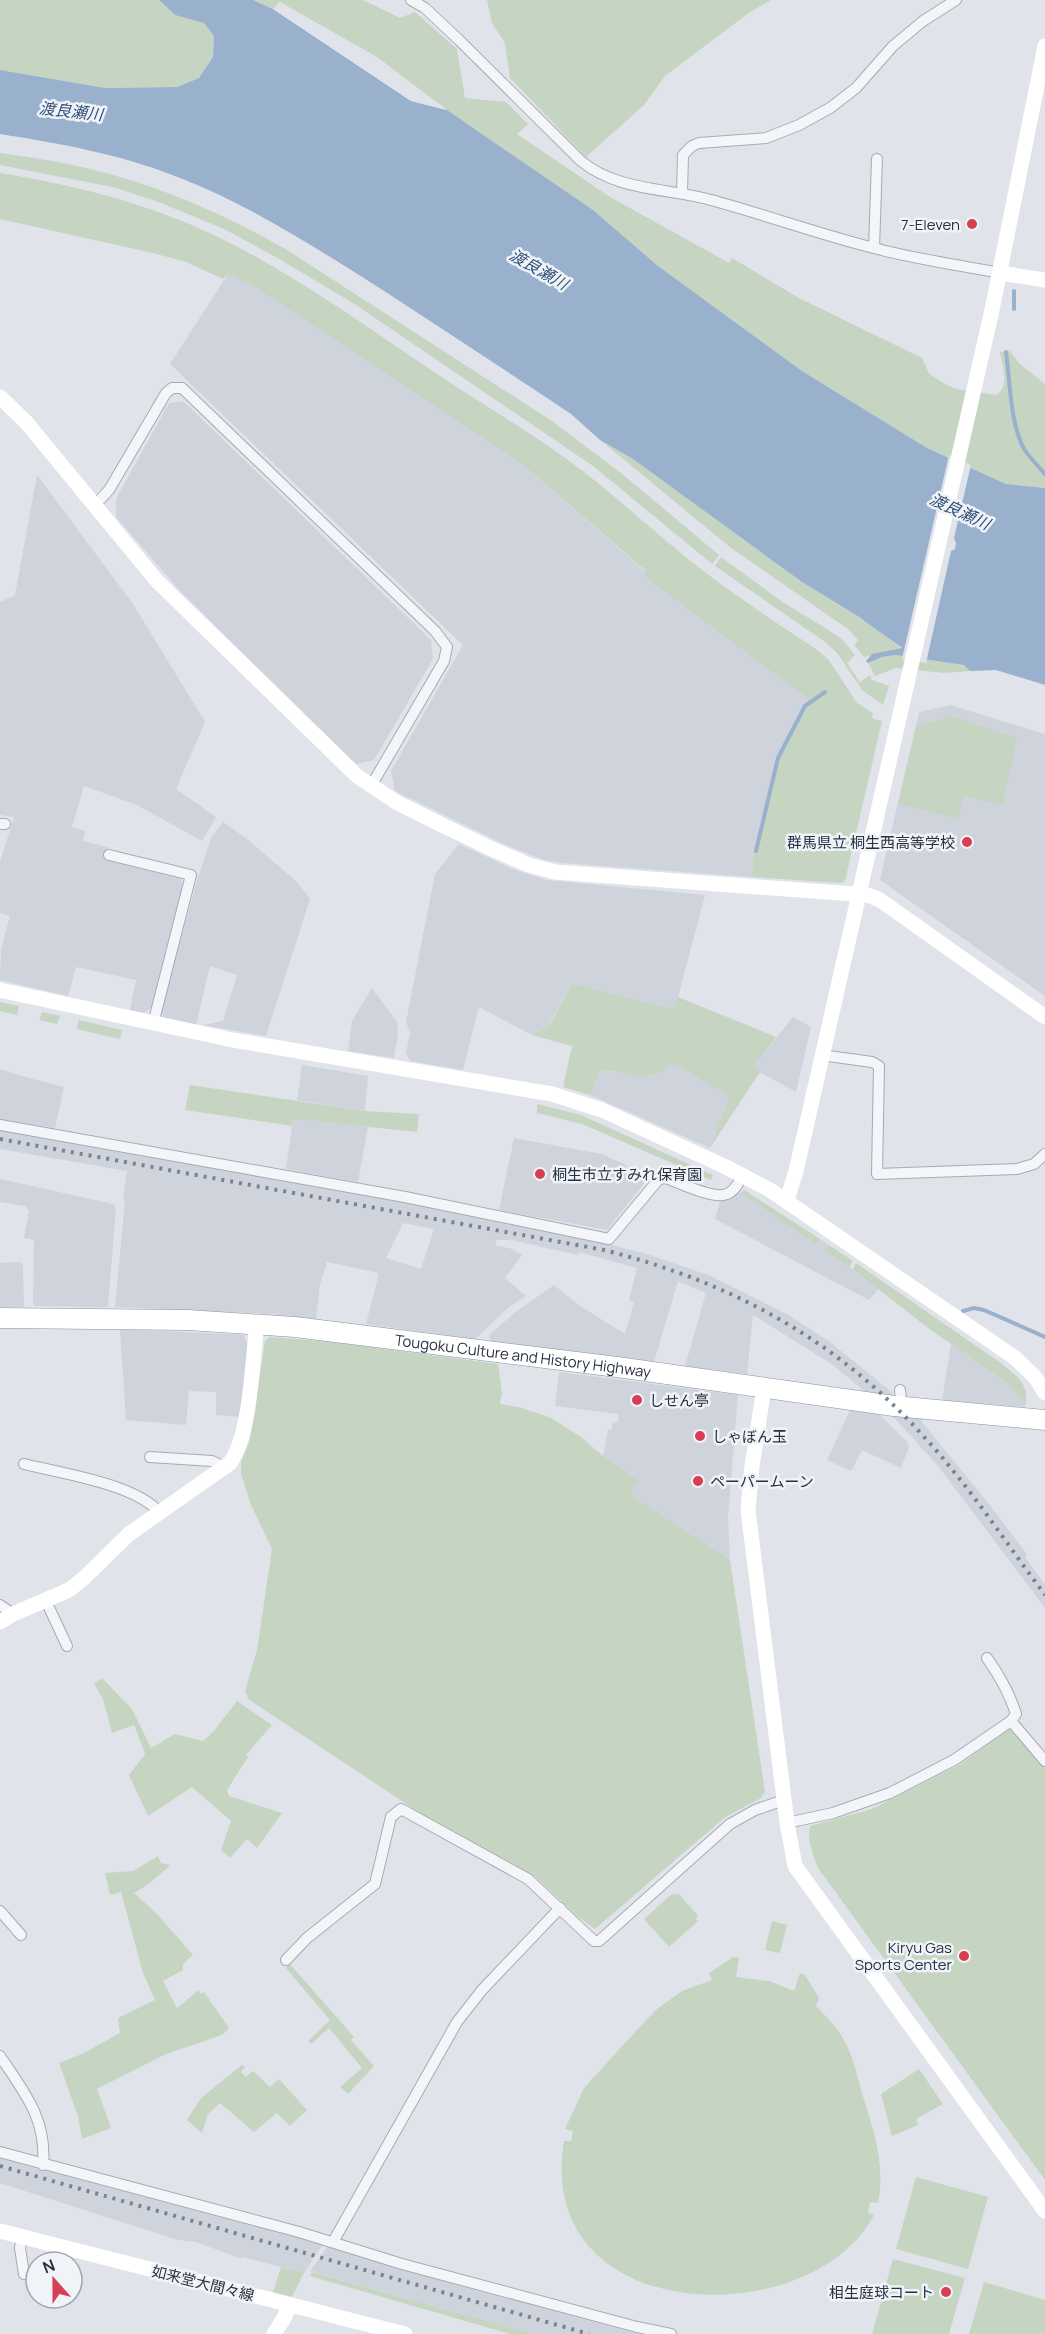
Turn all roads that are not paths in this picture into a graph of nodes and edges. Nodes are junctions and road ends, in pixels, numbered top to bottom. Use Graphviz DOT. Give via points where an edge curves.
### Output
graph roads {
  1 [pos="411,0"];
  2 [pos="956,0"];
  3 [pos="1045,46"];
  4 [pos="877,159"];
  5 [pos="682,193"];
  6 [pos="874,248"];
  7 [pos="1000,273"];
  8 [pos="1045,280"];
  9 [pos="0,397"];
  10 [pos="94,506"];
  11 [pos="370,786"];
  12 [pos="109,855"];
  13 [pos="859,893"];
  14 [pos="0,990"];
  15 [pos="1045,1017"];
  16 [pos="153,1024"];
  17 [pos="821,1055"];
  18 [pos="0,1125"];
  19 [pos="1045,1154"];
  20 [pos="743,1176"];
  21 [pos="787,1200"];
  22 [pos="0,1318"];
  23 [pos="256,1324"];
  24 [pos="764,1388"];
  25 [pos="1045,1393"];
  26 [pos="1045,1420"];
  27 [pos="150,1457"];
  28 [pos="24,1464"];
  29 [pos="224,1467"];
  30 [pos="159,1512"];
  31 [pos="46,1601"];
  32 [pos="4,1614"];
  33 [pos="67,1646"];
  34 [pos="987,1658"];
  35 [pos="1011,1721"];
  36 [pos="1045,1761"];
  37 [pos="784,1800"];
  38 [pos="787,1823"];
  39 [pos="560,1908"];
  40 [pos="0,1911"];
  41 [pos="21,1935"];
  42 [pos="286,1960"];
  43 [pos="0,2056"];
  44 [pos="0,2152"];
  45 [pos="43,2165"];
  46 [pos="1045,2211"];
  47 [pos="0,2231"];
  48 [pos="22,2237"];
  49 [pos="333,2242"];
  50 [pos="24,2274"];
  51 [pos="290,2305"];
  52 [pos="274,2334"];
  53 [pos="405,2334"];
  54 [pos="671,2334"];
  1 -- 5 [label="street" via="425,8 591,169 617,181"];
  2 -- 5 [label="street" via="893,46 856,88 830,108 766,138 695,144 683,155"];
  3 -- 7 [label="street"];
  4 -- 6 [label="street"];
  5 -- 6 [label="street"];
  6 -- 7 [label="street"];
  7 -- 8 [label="street"];
  7 -- 13 [label="street"];
  9 -- 10 [label="street" via="26,422"];
  10 -- 11 [label="street" via="164,589"];
  10 -- 11 [label="street" via="109,490 166,393 182,388 435,631 447,647 444,661"];
  11 -- 13 [label="street" via="494,850 555,872"];
  12 -- 16 [label="street" via="191,875"];
  13 -- 15 [label="street" via="880,900"];
  13 -- 17 [label="street"];
  14 -- 16 [label="street"];
  16 -- 20 [label="street" via="568,1098"];
  17 -- 19 [label="street" via="879,1066 877,1174 1017,1169 1034,1164"];
  17 -- 21 [label="street"];
  18 -- 20 [label="street" via="405,1197 609,1239 659,1179 717,1196 729,1194"];
  20 -- 21 [label="street"];
  21 -- 25 [label="street" via="1014,1357"];
  22 -- 23 [label="highway, Tougoku Culture and History Highway"];
  23 -- 24 [label="highway, Tougoku Culture and History Highway"];
  23 -- 29 [label="street" via="244,1430 235,1456"];
  24 -- 26 [label="highway, Tougoku Culture and History Highway" via="901,1399"];
  24 -- 37 [label="street" via="748,1510"];
  27 -- 29 [label="street" via="212,1461"];
  28 -- 30 [label="street" via="118,1488 146,1499"];
  29 -- 30 [label="street"];
  30 -- 31 [label="street" via="117,1544 76,1584"];
  31 -- 32 [label="street"];
  31 -- 33 [label="street"];
  34 -- 35 [label="street" via="1014,1707 1016,1714"];
  35 -- 36 [label="street"];
  35 -- 38 [label="street" via="954,1760 890,1792"];
  37 -- 38 [label="street"];
  37 -- 39 [label="street" via="730,1824 599,1941 594,1941"];
  38 -- 46 [label="street" via="799,1873"];
  39 -- 42 [label="street" via="528,1879 400,1809 391,1817 375,1884 307,1938"];
  39 -- 49 [label="street" via="457,2022"];
  40 -- 41 [label="street"];
  43 -- 45 [label="street" via="36,2112 42,2130"];
  44 -- 45 [label="street"];
  45 -- 49 [label="street"];
  47 -- 48 [label="street, 如来堂大間々線"];
  48 -- 50 [label="street"];
  48 -- 51 [label="street, 如来堂大間々線"];
  49 -- 54 [label="street" via="637,2328"];
  51 -- 52 [label="street"];
  51 -- 53 [label="street, 如来堂大間々線"];
}
